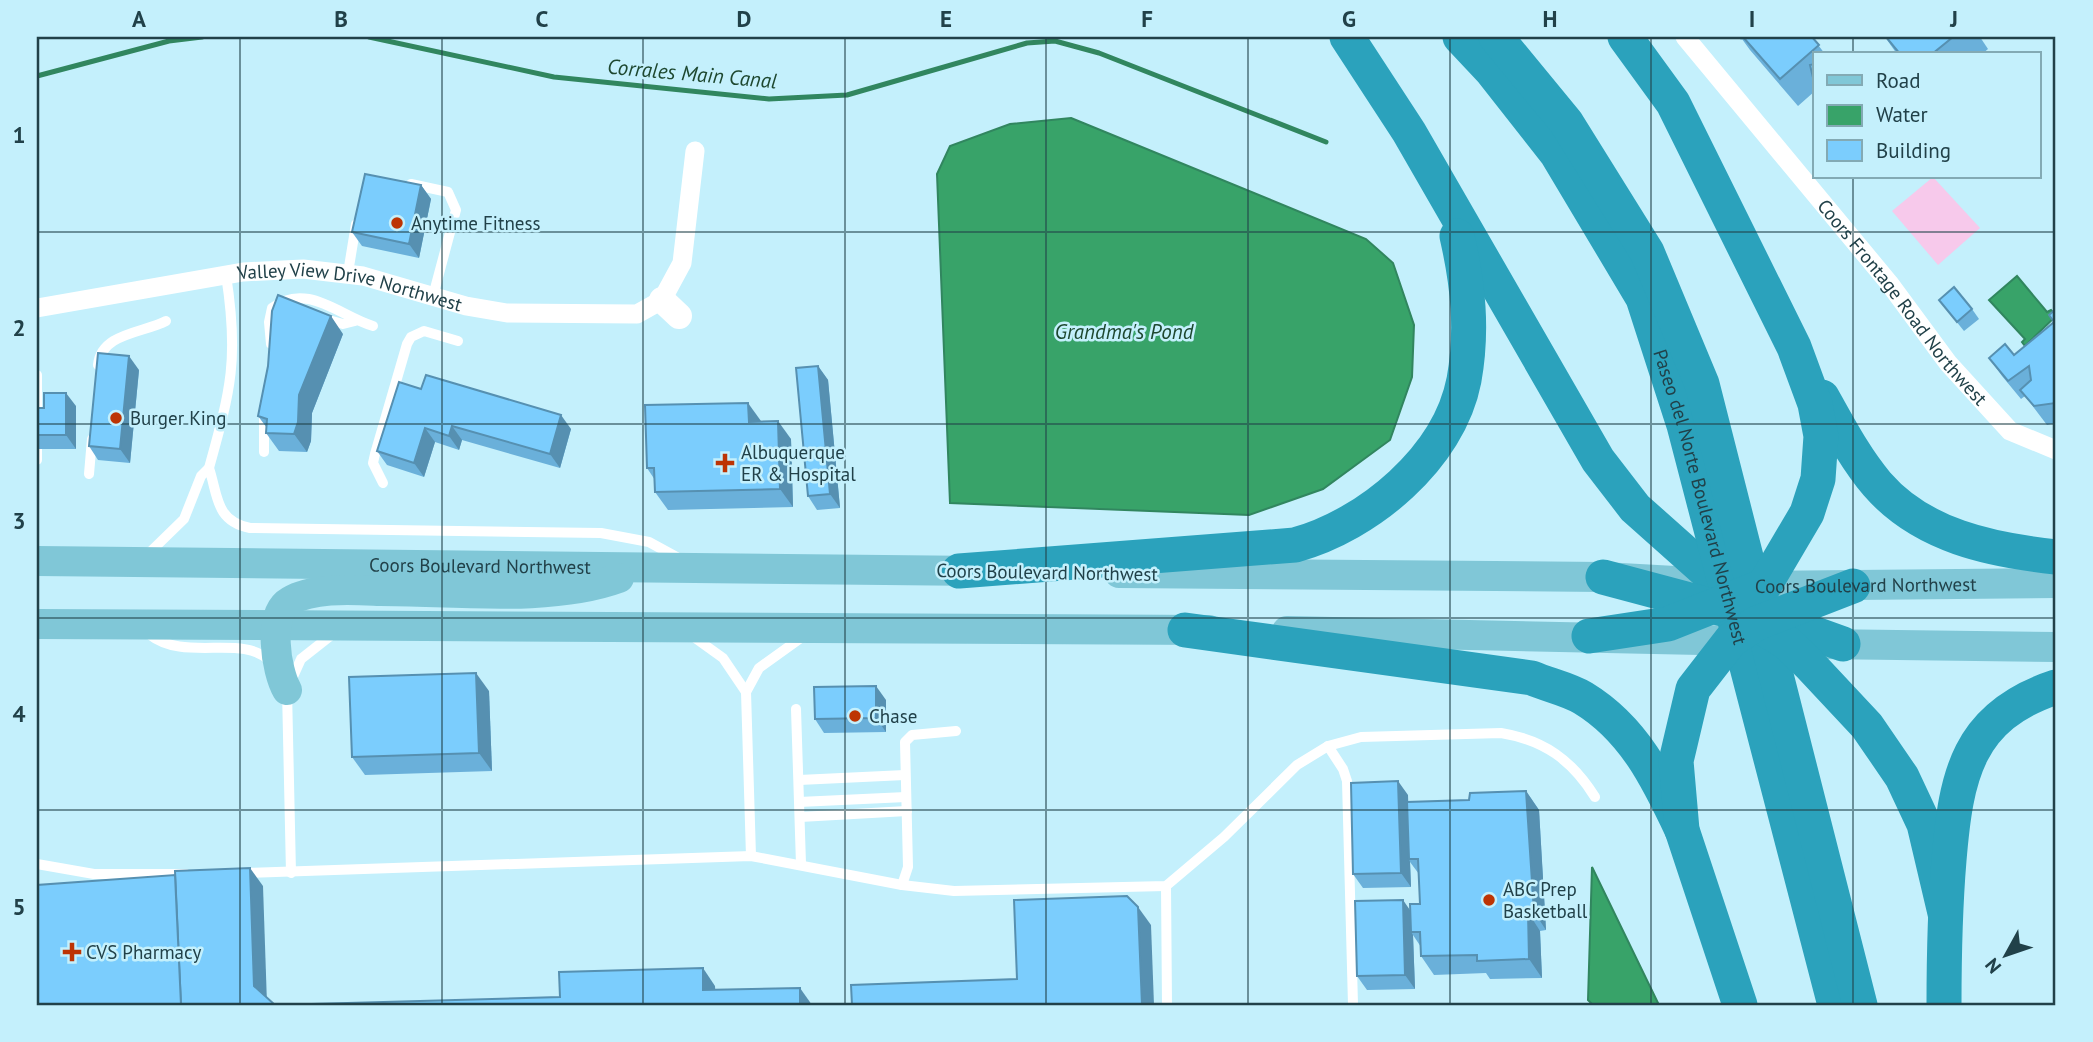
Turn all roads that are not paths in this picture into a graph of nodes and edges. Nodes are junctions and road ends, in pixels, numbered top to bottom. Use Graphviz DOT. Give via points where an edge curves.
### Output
graph roads {
  1 [pos="1347,37"];
  2 [pos="1460,37"];
  3 [pos="1496,37"];
  4 [pos="1625,37"];
  5 [pos="1685,37"];
  6 [pos="695,151"];
  7 [pos="398,181"];
  8 [pos="1450,202"];
  9 [pos="358,213"];
  10 [pos="348,273"];
  11 [pos="226,275"];
  12 [pos="433,296"];
  13 [pos="37,308"];
  14 [pos="314,316"];
  15 [pos="166,321"];
  16 [pos="355,321"];
  17 [pos="373,326"];
  18 [pos="458,341"];
  19 [pos="1794,347"];
  20 [pos="272,361"];
  21 [pos="98,372"];
  22 [pos="37,375"];
  23 [pos="267,396"];
  24 [pos="93,423"];
  25 [pos="2056,450"];
  26 [pos="264,452"];
  27 [pos="37,460"];
  28 [pos="209,468"];
  29 [pos="89,474"];
  30 [pos="383,483"];
  31 [pos="1718,509"];
  32 [pos="2056,557"];
  33 [pos="37,561"];
  34 [pos="140,561"];
  35 [pos="642,568"];
  36 [pos="694,568"];
  37 [pos="959,571"];
  38 [pos="1604,577"];
  39 [pos="2056,583"];
  40 [pos="1853,586"];
  41 [pos="1747,612"];
  42 [pos="37,624"];
  43 [pos="137,625"];
  44 [pos="276,625"];
  45 [pos="351,625"];
  46 [pos="680,626"];
  47 [pos="816,627"];
  48 [pos="1185,629"];
  49 [pos="1589,636"];
  50 [pos="1843,644"];
  51 [pos="2056,647"];
  52 [pos="283,682"];
  53 [pos="2056,687"];
  54 [pos="746,692"];
  55 [pos="1771,708"];
  56 [pos="796,709"];
  57 [pos="956,731"];
  58 [pos="1328,746"];
  59 [pos="905,775"];
  60 [pos="799,780"];
  61 [pos="906,797"];
  62 [pos="1595,797"];
  63 [pos="799,802"];
  64 [pos="907,811"];
  65 [pos="800,817"];
  66 [pos="1682,830"];
  67 [pos="751,856"];
  68 [pos="37,864"];
  69 [pos="801,864"];
  70 [pos="229,873"];
  71 [pos="291,873"];
  72 [pos="202,874"];
  73 [pos="902,886"];
  74 [pos="1166,886"];
  75 [pos="1945,913"];
  76 [pos="1167,1005"];
  77 [pos="1353,1005"];
  78 [pos="1740,1005"];
  79 [pos="1835,1005"];
  80 [pos="1860,1005"];
  81 [pos="1944,1005"];
  1 -- 8 [label="highway"];
  2 -- 31 [label="highway, Paseo del Norte Boulevard Northwest" via="1557,154 1643,298 1684,425"];
  3 -- 31 [label="highway, Paseo del Norte Boulevard Northwest" via="1566,122 1647,252 1702,384"];
  4 -- 19 [label="highway" via="1673,103"];
  5 -- 25 [label="street, Coors Frontage Road Northwest" via="1889,283 1948,363 2010,431"];
  6 -- 12 [label="street, Valley View Drive Northwest" via="682,263 670,308 624,316 565,315 488,310"];
  7 -- 12 [label="lane" via="448,192 456,210"];
  8 -- 37 [label="highway" via="1468,287 1469,341 1463,383 1425,460 1396,490 1326,537 1295,545"];
  8 -- 41 [label="highway" via="1598,460 1635,508"];
  9 -- 10 [label="lane"];
  10 -- 11 [label="street, Valley View Drive Northwest" via="280,268"];
  10 -- 12 [label="street, Valley View Drive Northwest"];
  11 -- 13 [label="street, Valley View Drive Northwest"];
  11 -- 28 [label="lane" via="234,366"];
  14 -- 16 [label="lane" via="344,324"];
  15 -- 21 [label="lane" via="106,345"];
  16 -- 17 [label="lane"];
  16 -- 20 [label="lane" via="307,298 277,304 269,314"];
  18 -- 30 [label="lane" via="424,331 407,344 374,454 373,463"];
  19 -- 32 [label="highway" via="1853,451 1878,485 1911,513 1947,534 1987,547"];
  19 -- 41 [label="highway" via="1815,404 1821,436 1818,479 1807,513"];
  22 -- 27 [label="lane"];
  23 -- 26 [label="lane"];
  24 -- 29 [label="lane"];
  28 -- 34 [label="lane" via="201,476 184,519"];
  28 -- 36 [label="lane" via="222,513 240,526 601,533 649,542"];
  31 -- 55 [label="highway, Paseo del Norte Boulevard Northwest"];
  33 -- 34 [label="main road, Coors Boulevard Northwest"];
  34 -- 35 [label="main road, Coors Boulevard Northwest"];
  35 -- 36 [label="main road, Coors Boulevard Northwest"];
  35 -- 44 [label="main road" via="561,591 364,590 308,595 282,608"];
  36 -- 37 [label="main road, Coors Boulevard Northwest"];
  37 -- 38 [label="main road, Coors Boulevard Northwest"];
  38 -- 41 [label="highway"];
  39 -- 40 [label="main road, Coors Boulevard Northwest"];
  40 -- 41 [label="highway"];
  41 -- 49 [label="highway"];
  41 -- 50 [label="highway"];
  41 -- 66 [label="highway" via="1693,689 1675,761"];
  41 -- 75 [label="highway" via="1867,726 1902,777 1924,824"];
  42 -- 43 [label="main road"];
  43 -- 44 [label="main road"];
  43 -- 52 [label="lane" via="175,647 257,652 267,658"];
  44 -- 45 [label="main road"];
  44 -- 52 [label="main road"];
  45 -- 46 [label="main road"];
  45 -- 52 [label="lane" via="321,641"];
  46 -- 47 [label="main road"];
  46 -- 54 [label="lane" via="723,658"];
  47 -- 48 [label="main road"];
  47 -- 54 [label="lane" via="759,668"];
  48 -- 49 [label="main road"];
  48 -- 66 [label="highway" via="1532,678 1582,697 1618,725 1651,766"];
  50 -- 51 [label="main road"];
  52 -- 71 [label="lane"];
  53 -- 75 [label="highway" via="2007,711 1980,738 1964,766 1954,800"];
  54 -- 67 [label="lane"];
  55 -- 79 [label="highway, Paseo del Norte Boulevard Northwest"];
  55 -- 80 [label="highway, Paseo del Norte Boulevard Northwest"];
  56 -- 60 [label="lane"];
  57 -- 59 [label="lane" via="912,735 904,748"];
  58 -- 62 [label="lane" via="1361,737 1519,736 1561,756"];
  58 -- 74 [label="lane" via="1297,765"];
  58 -- 77 [label="lane" via="1347,781"];
  59 -- 60 [label="lane"];
  59 -- 61 [label="lane"];
  60 -- 63 [label="lane"];
  61 -- 63 [label="lane"];
  61 -- 64 [label="lane"];
  63 -- 65 [label="lane"];
  64 -- 65 [label="lane"];
  64 -- 73 [label="lane" via="908,867"];
  65 -- 69 [label="lane"];
  66 -- 78 [label="highway"];
  67 -- 69 [label="lane"];
  67 -- 71 [label="lane"];
  68 -- 72 [label="lane" via="94,874"];
  69 -- 73 [label="lane"];
  70 -- 71 [label="lane"];
  73 -- 74 [label="lane" via="954,891"];
  74 -- 76 [label="lane"];
  75 -- 81 [label="highway"];
}
